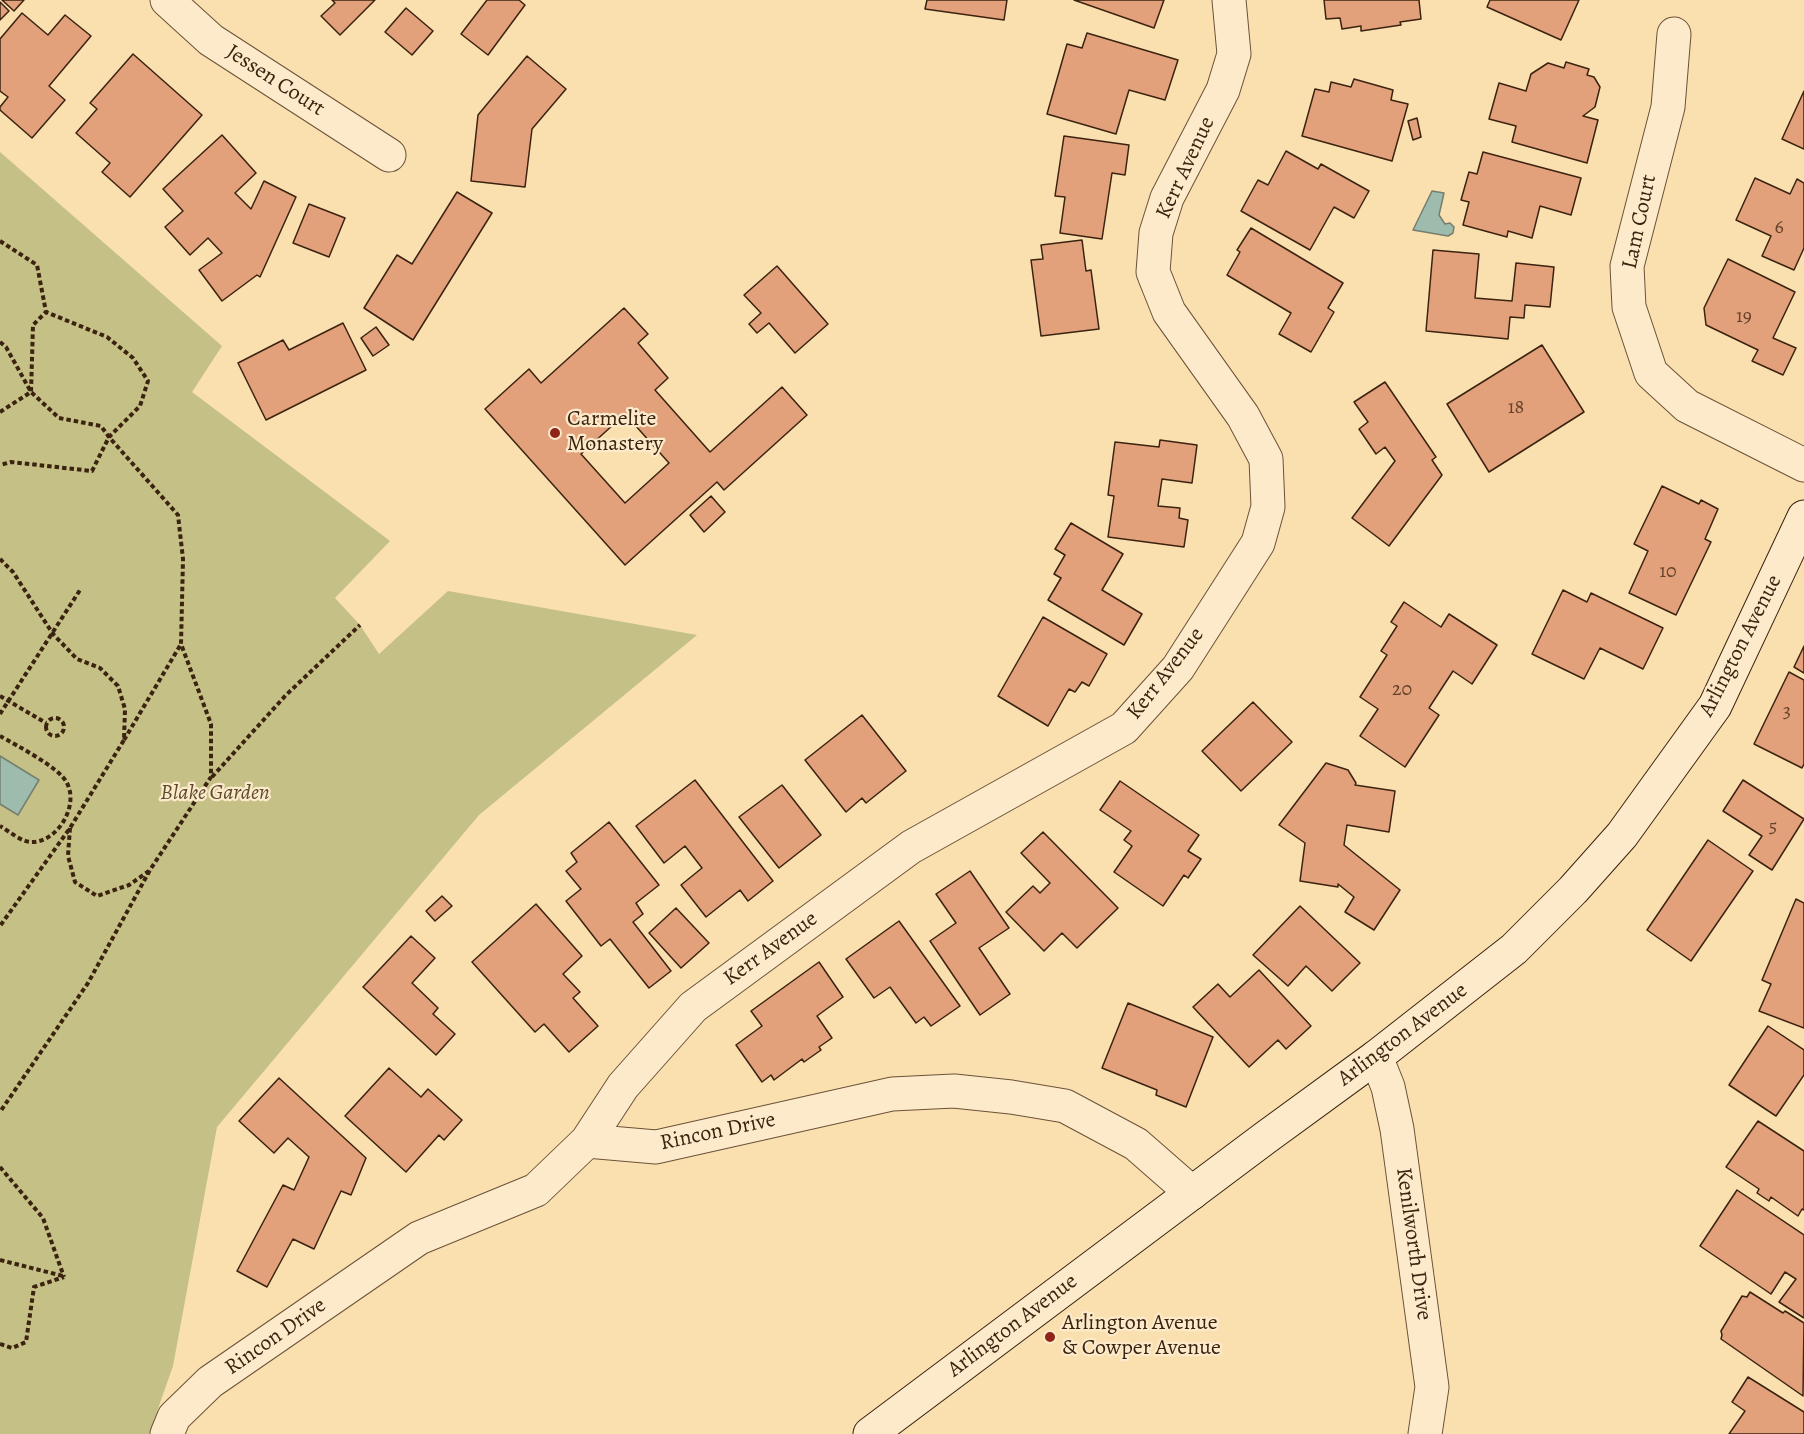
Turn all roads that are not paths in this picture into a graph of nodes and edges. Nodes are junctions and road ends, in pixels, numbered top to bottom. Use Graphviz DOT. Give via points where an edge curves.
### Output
graph roads {
  1 [pos="167,0"];
  2 [pos="1229,0"];
  3 [pos="1674,34"];
  4 [pos="389,155"];
  5 [pos="1804,465"];
  6 [pos="1804,517"];
  7 [pos="1376,1058"];
  8 [pos="586,1141"];
  9 [pos="1192,1192"];
  10 [pos="167,1434"];
  11 [pos="870,1434"];
  12 [pos="1425,1434"];
  1 -- 4 [label="street, Jessen Court" via="211,40"];
  2 -- 8 [label="street, Kerr Avenue" via="1234,54 1223,90 1167,198 1156,233 1153,272 1169,312 1243,416 1266,459 1268,507 1257,543 1178,668 1124,728 911,848 693,1006 622,1086"];
  3 -- 5 [label="street, Lam Court" via="1668,107 1627,266 1629,307 1651,373 1687,406"];
  6 -- 7 [label="street, Arlington Avenue" via="1715,706 1622,835 1514,950"];
  7 -- 9 [label="street, Arlington Avenue"];
  7 -- 12 [label="street, Kenilworth Drive" via="1388,1087 1397,1129 1432,1387"];
  8 -- 9 [label="street, Rincon Drive" via="656,1147 892,1094 954,1091 1065,1106 1136,1144"];
  8 -- 10 [label="street, Rincon Drive" via="536,1190 419,1238 210,1382 174,1418"];
  9 -- 11 [label="street, Arlington Avenue"];
}
